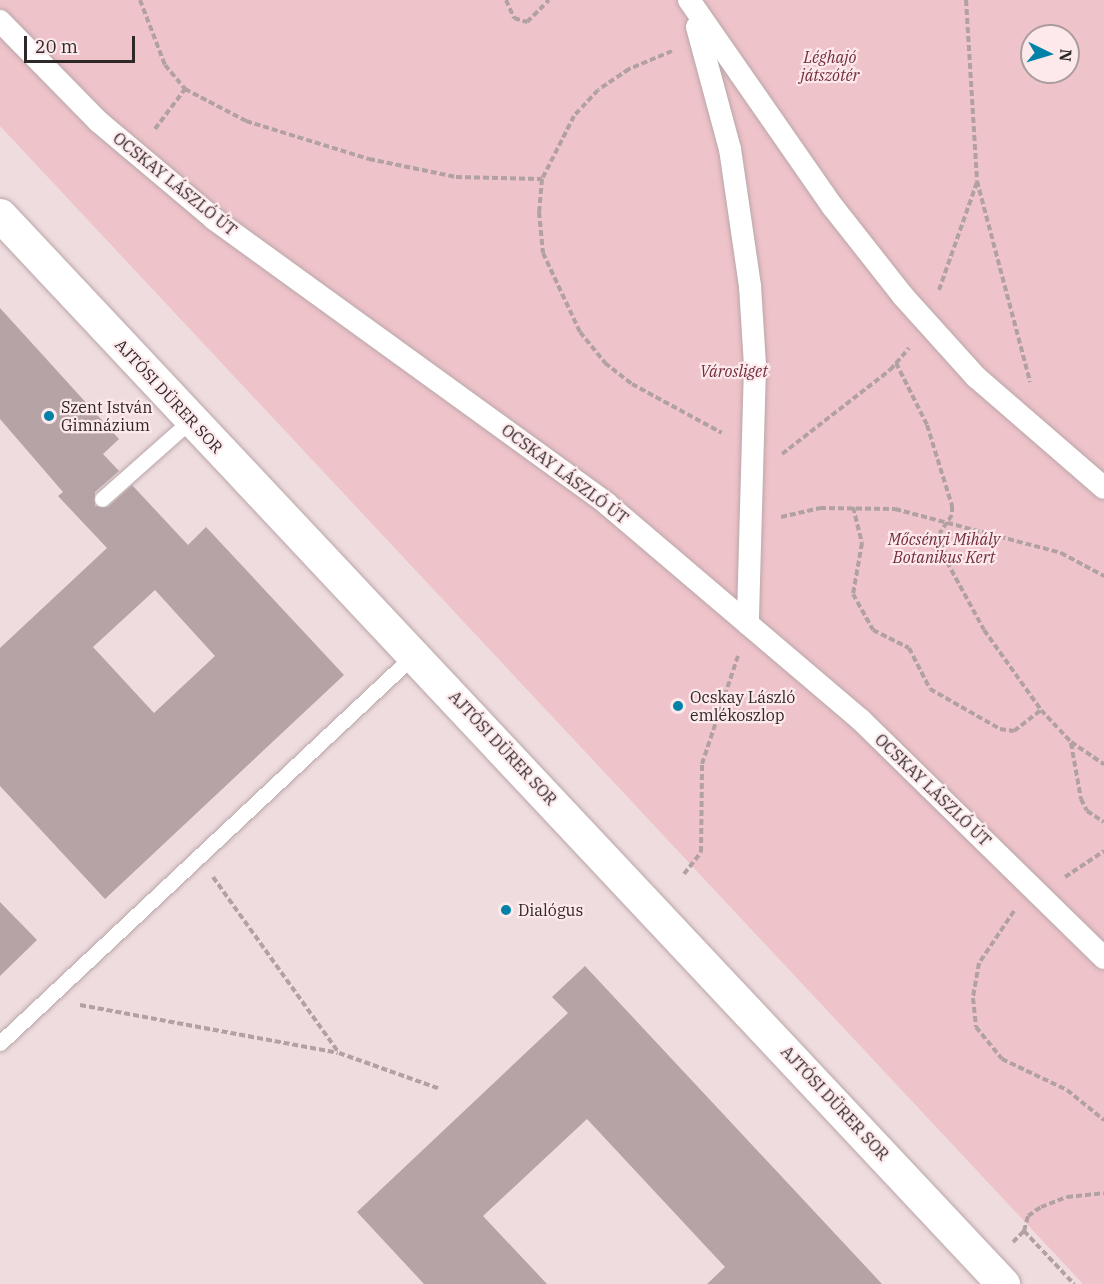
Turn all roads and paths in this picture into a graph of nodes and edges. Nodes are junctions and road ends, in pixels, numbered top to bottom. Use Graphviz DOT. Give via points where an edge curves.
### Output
graph roads {
  1 [pos="140,0"];
  2 [pos="506,0"];
  3 [pos="549,0"];
  4 [pos="689,0"];
  5 [pos="966,0"];
  6 [pos="0,21"];
  7 [pos="701,41"];
  8 [pos="185,89"];
  9 [pos="135,153"];
  10 [pos="542,178"];
  11 [pos="977,181"];
  12 [pos="0,215"];
  13 [pos="927,318"];
  14 [pos="896,363"];
  15 [pos="1032,391"];
  16 [pos="190,420"];
  17 [pos="752,449"];
  18 [pos="751,478"];
  19 [pos="1104,488"];
  20 [pos="102,500"];
  21 [pos="852,507"];
  22 [pos="946,523"];
  23 [pos="749,529"];
  24 [pos="1104,576"];
  25 [pos="748,624"];
  26 [pos="415,654"];
  27 [pos="1041,710"];
  28 [pos="1071,742"];
  29 [pos="1104,764"];
  30 [pos="1104,822"];
  31 [pos="1104,851"];
  32 [pos="198,857"];
  33 [pos="684,873"];
  34 [pos="1038,892"];
  35 [pos="1104,958"];
  36 [pos="48,998"];
  37 [pos="0,1043"];
  38 [pos="339,1053"];
  39 [pos="440,1089"];
  40 [pos="1104,1120"];
  41 [pos="1104,1193"];
  42 [pos="1003,1284"];
  43 [pos="1074,1284"];
  1 -- 8 [label="path" via="165,65"];
  2 -- 3 [label="path" via="514,18 527,22"];
  4 -- 7 [label="street"];
  4 -- 13 [label="street" via="833,207 903,296"];
  5 -- 11 [label="path"];
  6 -- 9 [label="street, OCSKAY LÁSZLÓ ÚT"];
  7 -- 10 [label="path" via="629,69 598,90 574,116"];
  7 -- 17 [label="street" via="718,94 741,212 755,366"];
  8 -- 9 [label="path"];
  8 -- 10 [label="path" via="246,121 369,159 456,177"];
  9 -- 25 [label="street, OCSKAY LÁSZLÓ ÚT" via="214,219 607,504"];
  10 -- 17 [label="path" via="538,212 543,253 580,332 605,363 632,384"];
  11 -- 13 [label="path"];
  11 -- 15 [label="path"];
  12 -- 16 [label="street, AJTÓSI DÜRER SOR"];
  13 -- 14 [label="path"];
  13 -- 19 [label="street" via="976,377"];
  14 -- 18 [label="path"];
  14 -- 22 [label="path" via="927,425 948,490 952,515"];
  16 -- 20 [label="lane"];
  16 -- 26 [label="street, AJTÓSI DÜRER SOR"];
  17 -- 18 [label="street"];
  18 -- 23 [label="street"];
  21 -- 22 [label="path" via="895,509"];
  21 -- 23 [label="path" via="795,513"];
  21 -- 27 [label="path" via="862,543 854,594 873,630 909,648 930,689 1000,729 1014,731"];
  22 -- 24 [label="path" via="1061,553"];
  22 -- 27 [label="path" via="939,543 947,562 984,630"];
  23 -- 25 [label="street"];
  25 -- 33 [label="path" via="702,764 701,852"];
  25 -- 34 [label="street, OCSKAY LÁSZLÓ ÚT" via="861,720"];
  26 -- 32 [label="lane"];
  26 -- 42 [label="street, AJTÓSI DÜRER SOR"];
  27 -- 28 [label="path"];
  28 -- 29 [label="path"];
  28 -- 30 [label="path" via="1081,799 1087,811"];
  31 -- 34 [label="path"];
  32 -- 36 [label="lane"];
  32 -- 38 [label="path"];
  34 -- 35 [label="street, OCSKAY LÁSZLÓ ÚT"];
  34 -- 40 [label="path" via="1014,910 986,948 974,986 976,1027 1002,1059 1067,1090"];
  36 -- 37 [label="lane"];
  36 -- 38 [label="path"];
  38 -- 39 [label="path"];
  41 -- 43 [label="path" via="1061,1198 1028,1215 1024,1232"];
}
